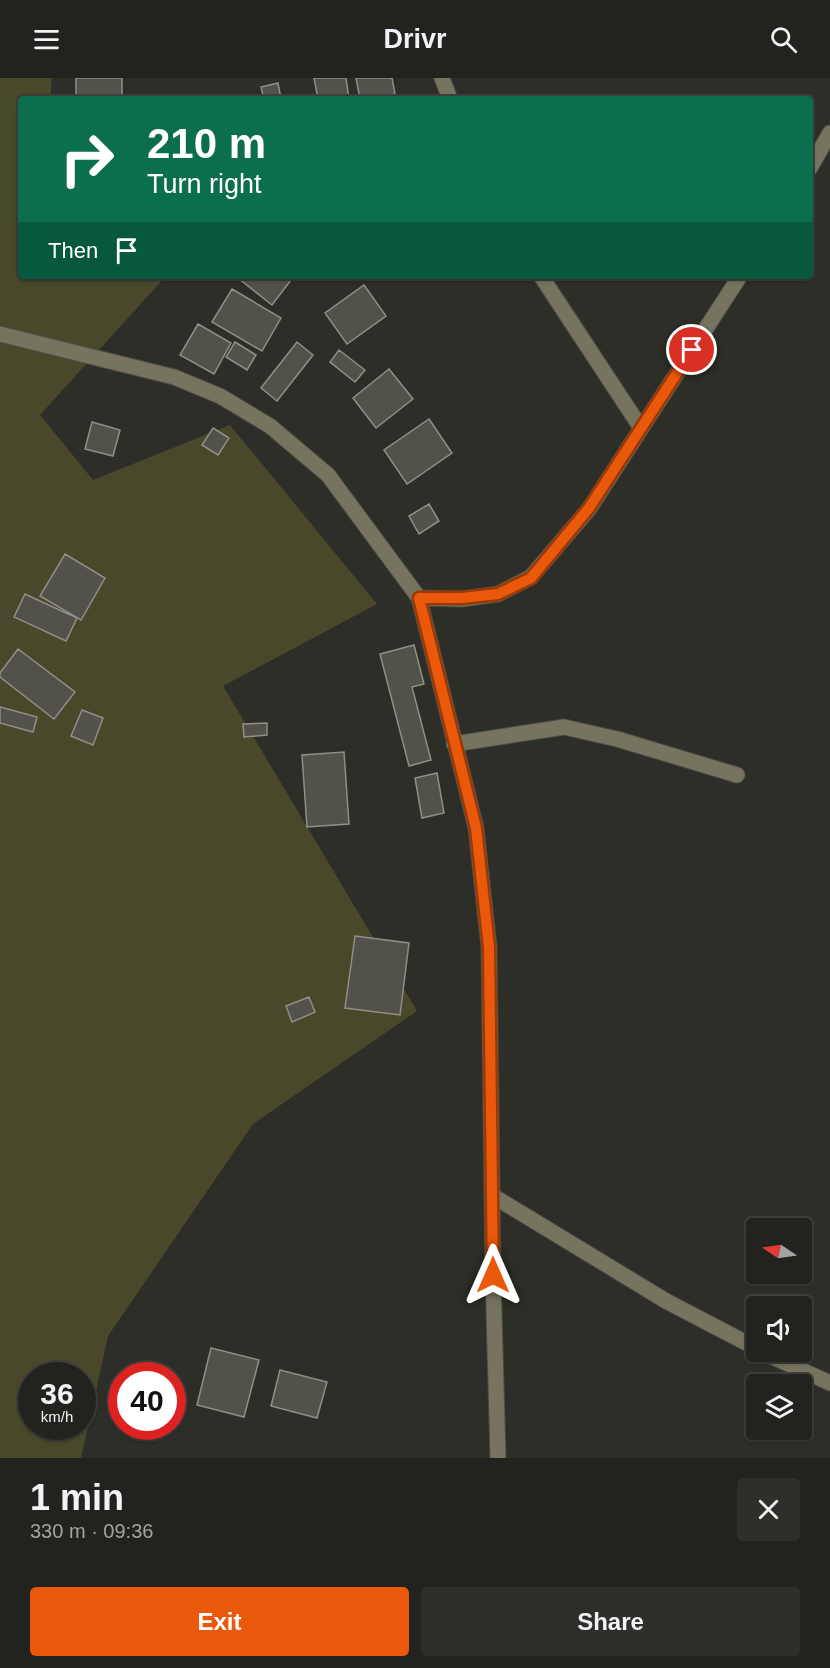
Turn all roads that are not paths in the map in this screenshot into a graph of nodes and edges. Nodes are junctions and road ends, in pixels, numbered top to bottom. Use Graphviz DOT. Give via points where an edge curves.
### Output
graph roads {
  1 [pos="441,78"];
  2 [pos="449,96"];
  3 [pos="830,133"];
  4 [pos="813,163"];
  5 [pos="543,279"];
  6 [pos="738,279"];
  7 [pos="0,334"];
  8 [pos="641,428"];
  9 [pos="419,598"];
  10 [pos="454,744"];
  11 [pos="737,775"];
  12 [pos="493,1196"];
  13 [pos="746,1343"];
  14 [pos="784,1362"];
  15 [pos="830,1383"];
  16 [pos="498,1458"];
  1 -- 2 [label="street"];
  3 -- 4 [label="street"];
  5 -- 8 [label="street"];
  6 -- 8 [label="street"];
  7 -- 9 [label="street" via="174,377 220,396 270,426 328,474"];
  8 -- 9 [label="street" via="589,508 531,578 498,594"];
  9 -- 10 [label="street"];
  10 -- 11 [label="street" via="564,727"];
  10 -- 12 [label="street" via="476,828 489,947"];
  12 -- 13 [label="street" via="666,1301"];
  12 -- 16 [label="street"];
  14 -- 15 [label="street"];
}
